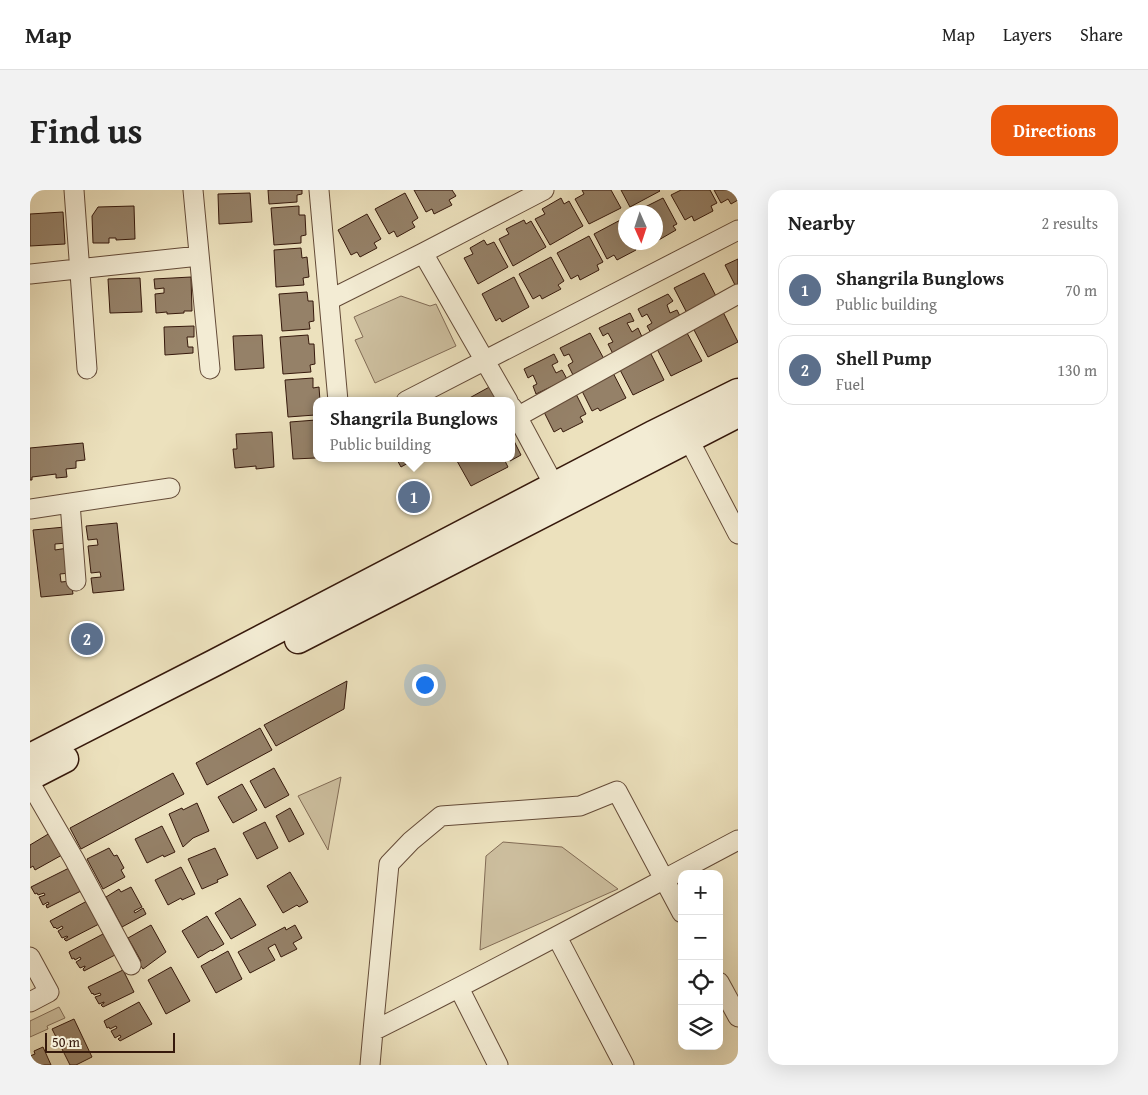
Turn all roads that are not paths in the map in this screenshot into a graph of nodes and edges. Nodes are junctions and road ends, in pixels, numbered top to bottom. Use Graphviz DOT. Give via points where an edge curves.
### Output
graph roads {
  1 [pos="74,190"];
  2 [pos="193,190"];
  3 [pos="319,190"];
  4 [pos="544,190"];
  5 [pos="738,230"];
  6 [pos="423,253"];
  7 [pos="199,256"];
  8 [pos="80,269"];
  9 [pos="30,274"];
  10 [pos="738,294"];
  11 [pos="329,300"];
  12 [pos="484,360"];
  13 [pos="87,369"];
  14 [pos="210,369"];
  15 [pos="738,392"];
  16 [pos="338,397"];
  17 [pos="414,397"];
  18 [pos="506,397"];
  19 [pos="515,411"];
  20 [pos="515,414"];
  21 [pos="738,414"];
  22 [pos="690,440"];
  23 [pos="554,486"];
  24 [pos="170,488"];
  25 [pos="70,503"];
  26 [pos="30,509"];
  27 [pos="738,534"];
  28 [pos="76,580"];
  29 [pos="30,757"];
  30 [pos="30,777"];
  31 [pos="30,783"];
  32 [pos="736,846"];
  33 [pos="664,880"];
  34 [pos="678,906"];
  35 [pos="557,936"];
  36 [pos="30,957"];
  37 [pos="131,965"];
  38 [pos="459,988"];
  39 [pos="723,989"];
  40 [pos="30,1002"];
  41 [pos="738,1017"];
  42 [pos="373,1031"];
  43 [pos="370,1065"];
  44 [pos="498,1065"];
  45 [pos="624,1065"];
  1 -- 8 [label="street"];
  2 -- 7 [label="street"];
  3 -- 11 [label="street"];
  4 -- 6 [label="street"];
  5 -- 12 [label="street"];
  6 -- 11 [label="street"];
  6 -- 12 [label="street"];
  7 -- 8 [label="street"];
  7 -- 14 [label="street"];
  8 -- 9 [label="street"];
  8 -- 13 [label="street"];
  10 -- 19 [label="street"];
  11 -- 16 [label="street"];
  12 -- 17 [label="street"];
  12 -- 18 [label="street"];
  15 -- 23 [label="main road"];
  20 -- 23 [label="street"];
  21 -- 22 [label="main road"];
  22 -- 27 [label="street"];
  22 -- 30 [label="main road"];
  23 -- 29 [label="main road"];
  24 -- 25 [label="street"];
  25 -- 26 [label="street"];
  25 -- 28 [label="street"];
  31 -- 37 [label="street"];
  32 -- 33 [label="street"];
  33 -- 34 [label="street"];
  33 -- 35 [label="street"];
  33 -- 42 [label="street" via="617,791 580,806 441,816 389,864"];
  35 -- 38 [label="street"];
  35 -- 45 [label="street"];
  36 -- 40 [label="street" via="49,992"];
  38 -- 42 [label="street"];
  38 -- 44 [label="street"];
  39 -- 41 [label="street"];
  42 -- 43 [label="street"];
}
